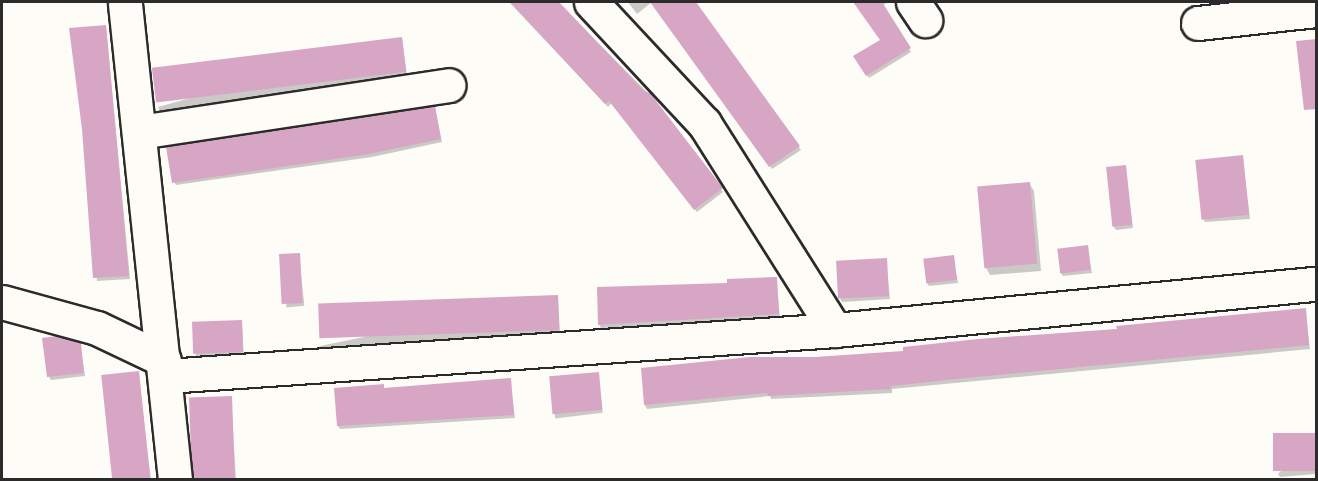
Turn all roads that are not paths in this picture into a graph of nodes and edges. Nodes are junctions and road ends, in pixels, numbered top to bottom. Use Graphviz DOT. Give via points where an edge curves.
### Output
graph roads {
  1 [pos="591,2"];
  2 [pos="124,4"];
  3 [pos="1317,10"];
  4 [pos="1198,23"];
  5 [pos="448,85"];
  6 [pos="139,132"];
  7 [pos="1317,284"];
  8 [pos="2,302"];
  9 [pos="835,330"];
  10 [pos="165,368"];
  11 [pos="175,480"];
  1 -- 9 [label="street" via="704,123"];
  2 -- 6 [label="street"];
  3 -- 4 [label="street"];
  5 -- 6 [label="street"];
  6 -- 10 [label="street"];
  7 -- 9 [label="street"];
  8 -- 10 [label="street" via="98,328"];
  9 -- 10 [label="street"];
  10 -- 11 [label="street"];
}
